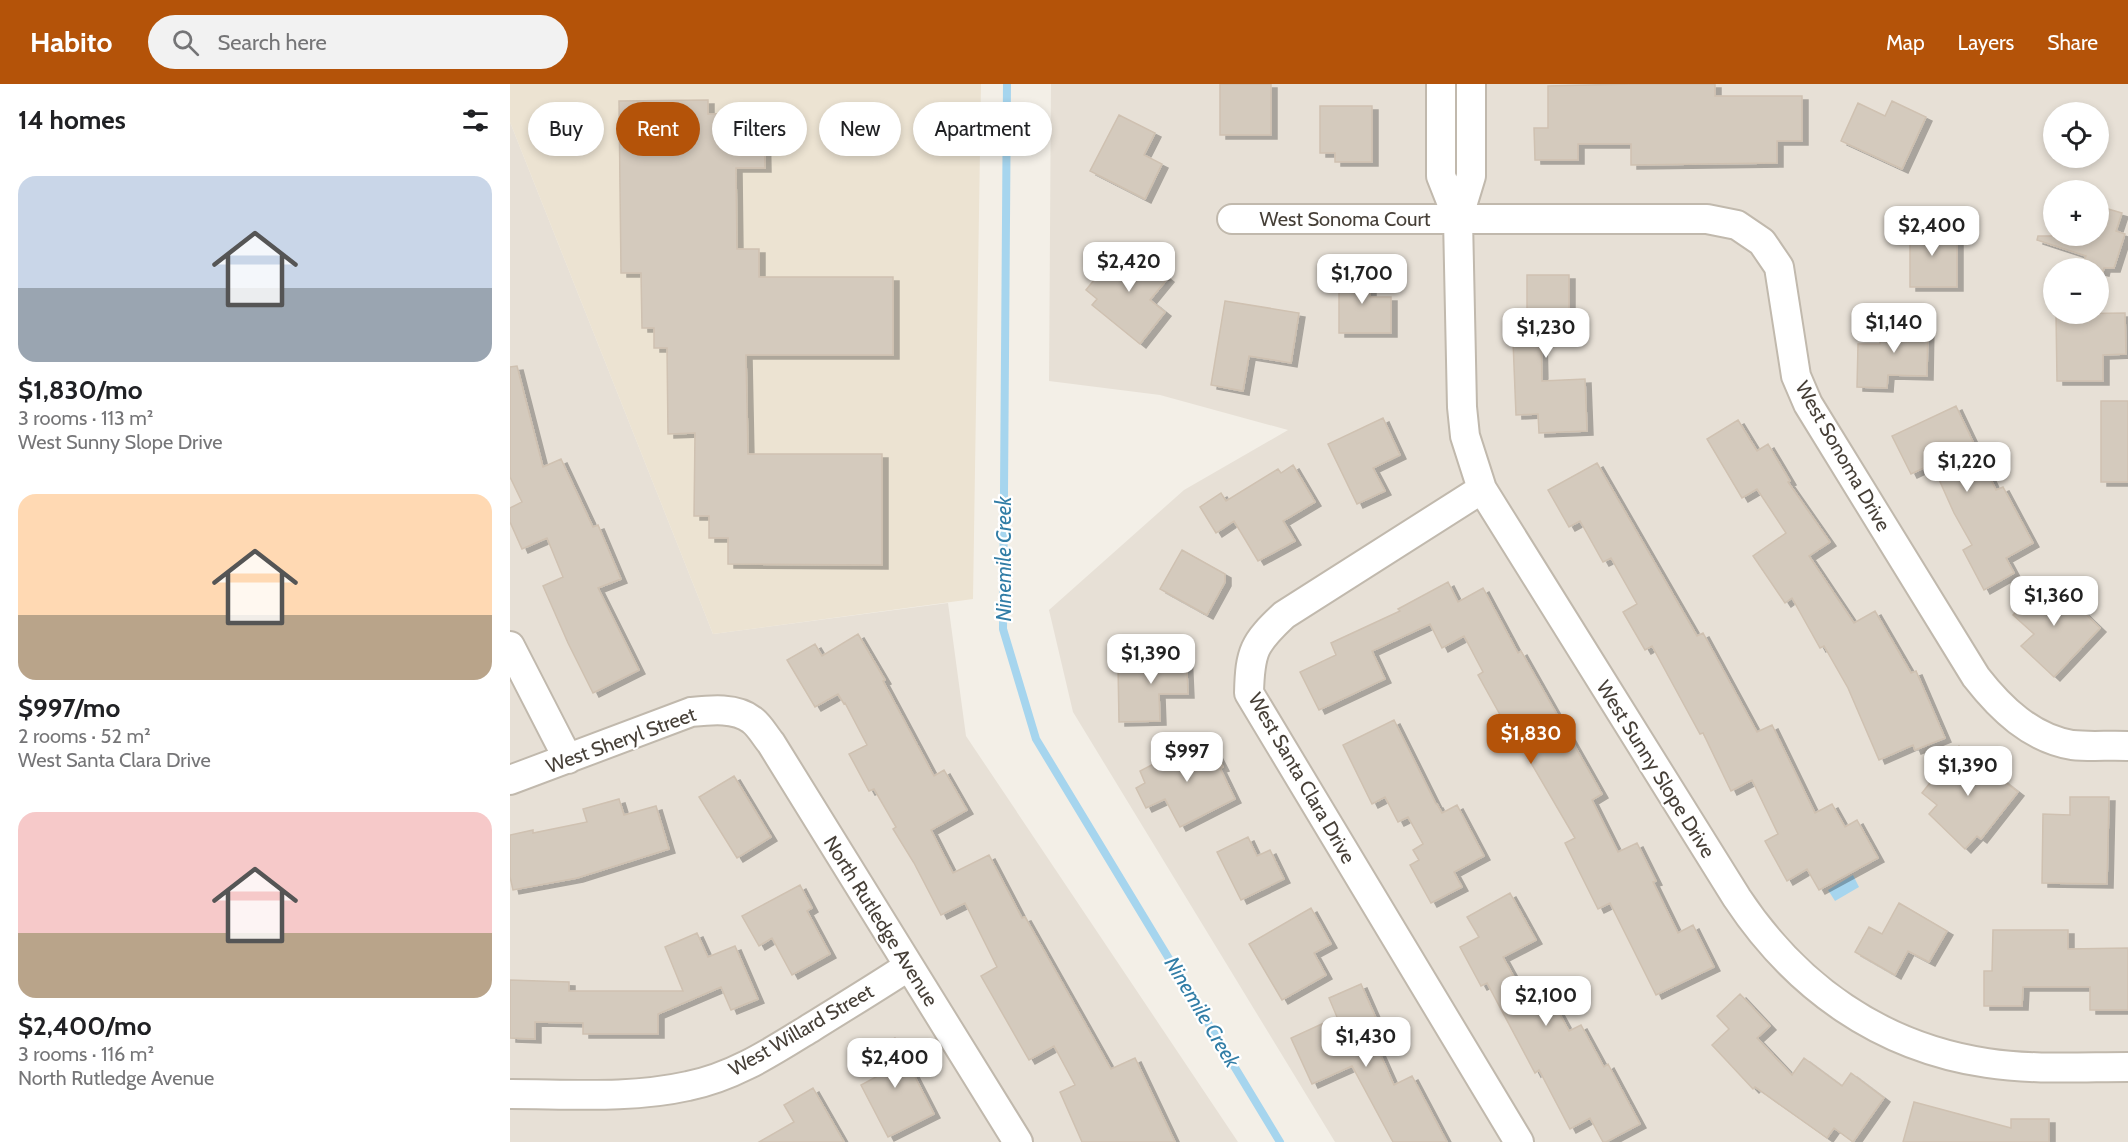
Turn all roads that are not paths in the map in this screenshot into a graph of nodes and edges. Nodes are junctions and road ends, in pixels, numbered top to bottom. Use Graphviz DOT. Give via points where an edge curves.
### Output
graph roads {
  1 [pos="1441,84"];
  2 [pos="1471,84"];
  3 [pos="1232,219"];
  4 [pos="1458,219"];
  5 [pos="1482,489"];
  6 [pos="510,646"];
  7 [pos="733,712"];
  8 [pos="2128,746"];
  9 [pos="568,759"];
  10 [pos="510,780"];
  11 [pos="909,966"];
  12 [pos="2128,1067"];
  13 [pos="510,1094"];
  14 [pos="1018,1142"];
  15 [pos="1519,1142"];
  1 -- 4 [label="street, West Sunny Slope Drive" via="1441,176"];
  2 -- 4 [label="street, West Sunny Slope Drive" via="1471,176"];
  3 -- 4 [label="street, West Sonoma Court"];
  4 -- 5 [label="street, West Sunny Slope Drive" via="1462,407 1465,436"];
  4 -- 8 [label="street, West Sonoma Drive" via="1707,219 1737,225 1762,242 1779,267 1796,376 1808,404 1976,677 2018,721 2044,735 2072,745"];
  5 -- 12 [label="street, West Sunny Slope Drive" via="1737,898 1760,932 1795,970 1844,1009 1870,1024 1947,1055 2018,1066"];
  5 -- 15 [label="street, West Santa Clara Drive" via="1284,615 1262,635 1250,662 1249,693"];
  6 -- 9 [label="street"];
  7 -- 9 [label="street, West Sheryl Street" via="691,712"];
  7 -- 11 [label="street, North Rutledge Avenue" via="752,720 771,743"];
  9 -- 10 [label="street, West Sheryl Street"];
  11 -- 13 [label="street, West Willard Street" via="773,1051 691,1086 621,1095"];
  11 -- 14 [label="street, North Rutledge Avenue"];
}
